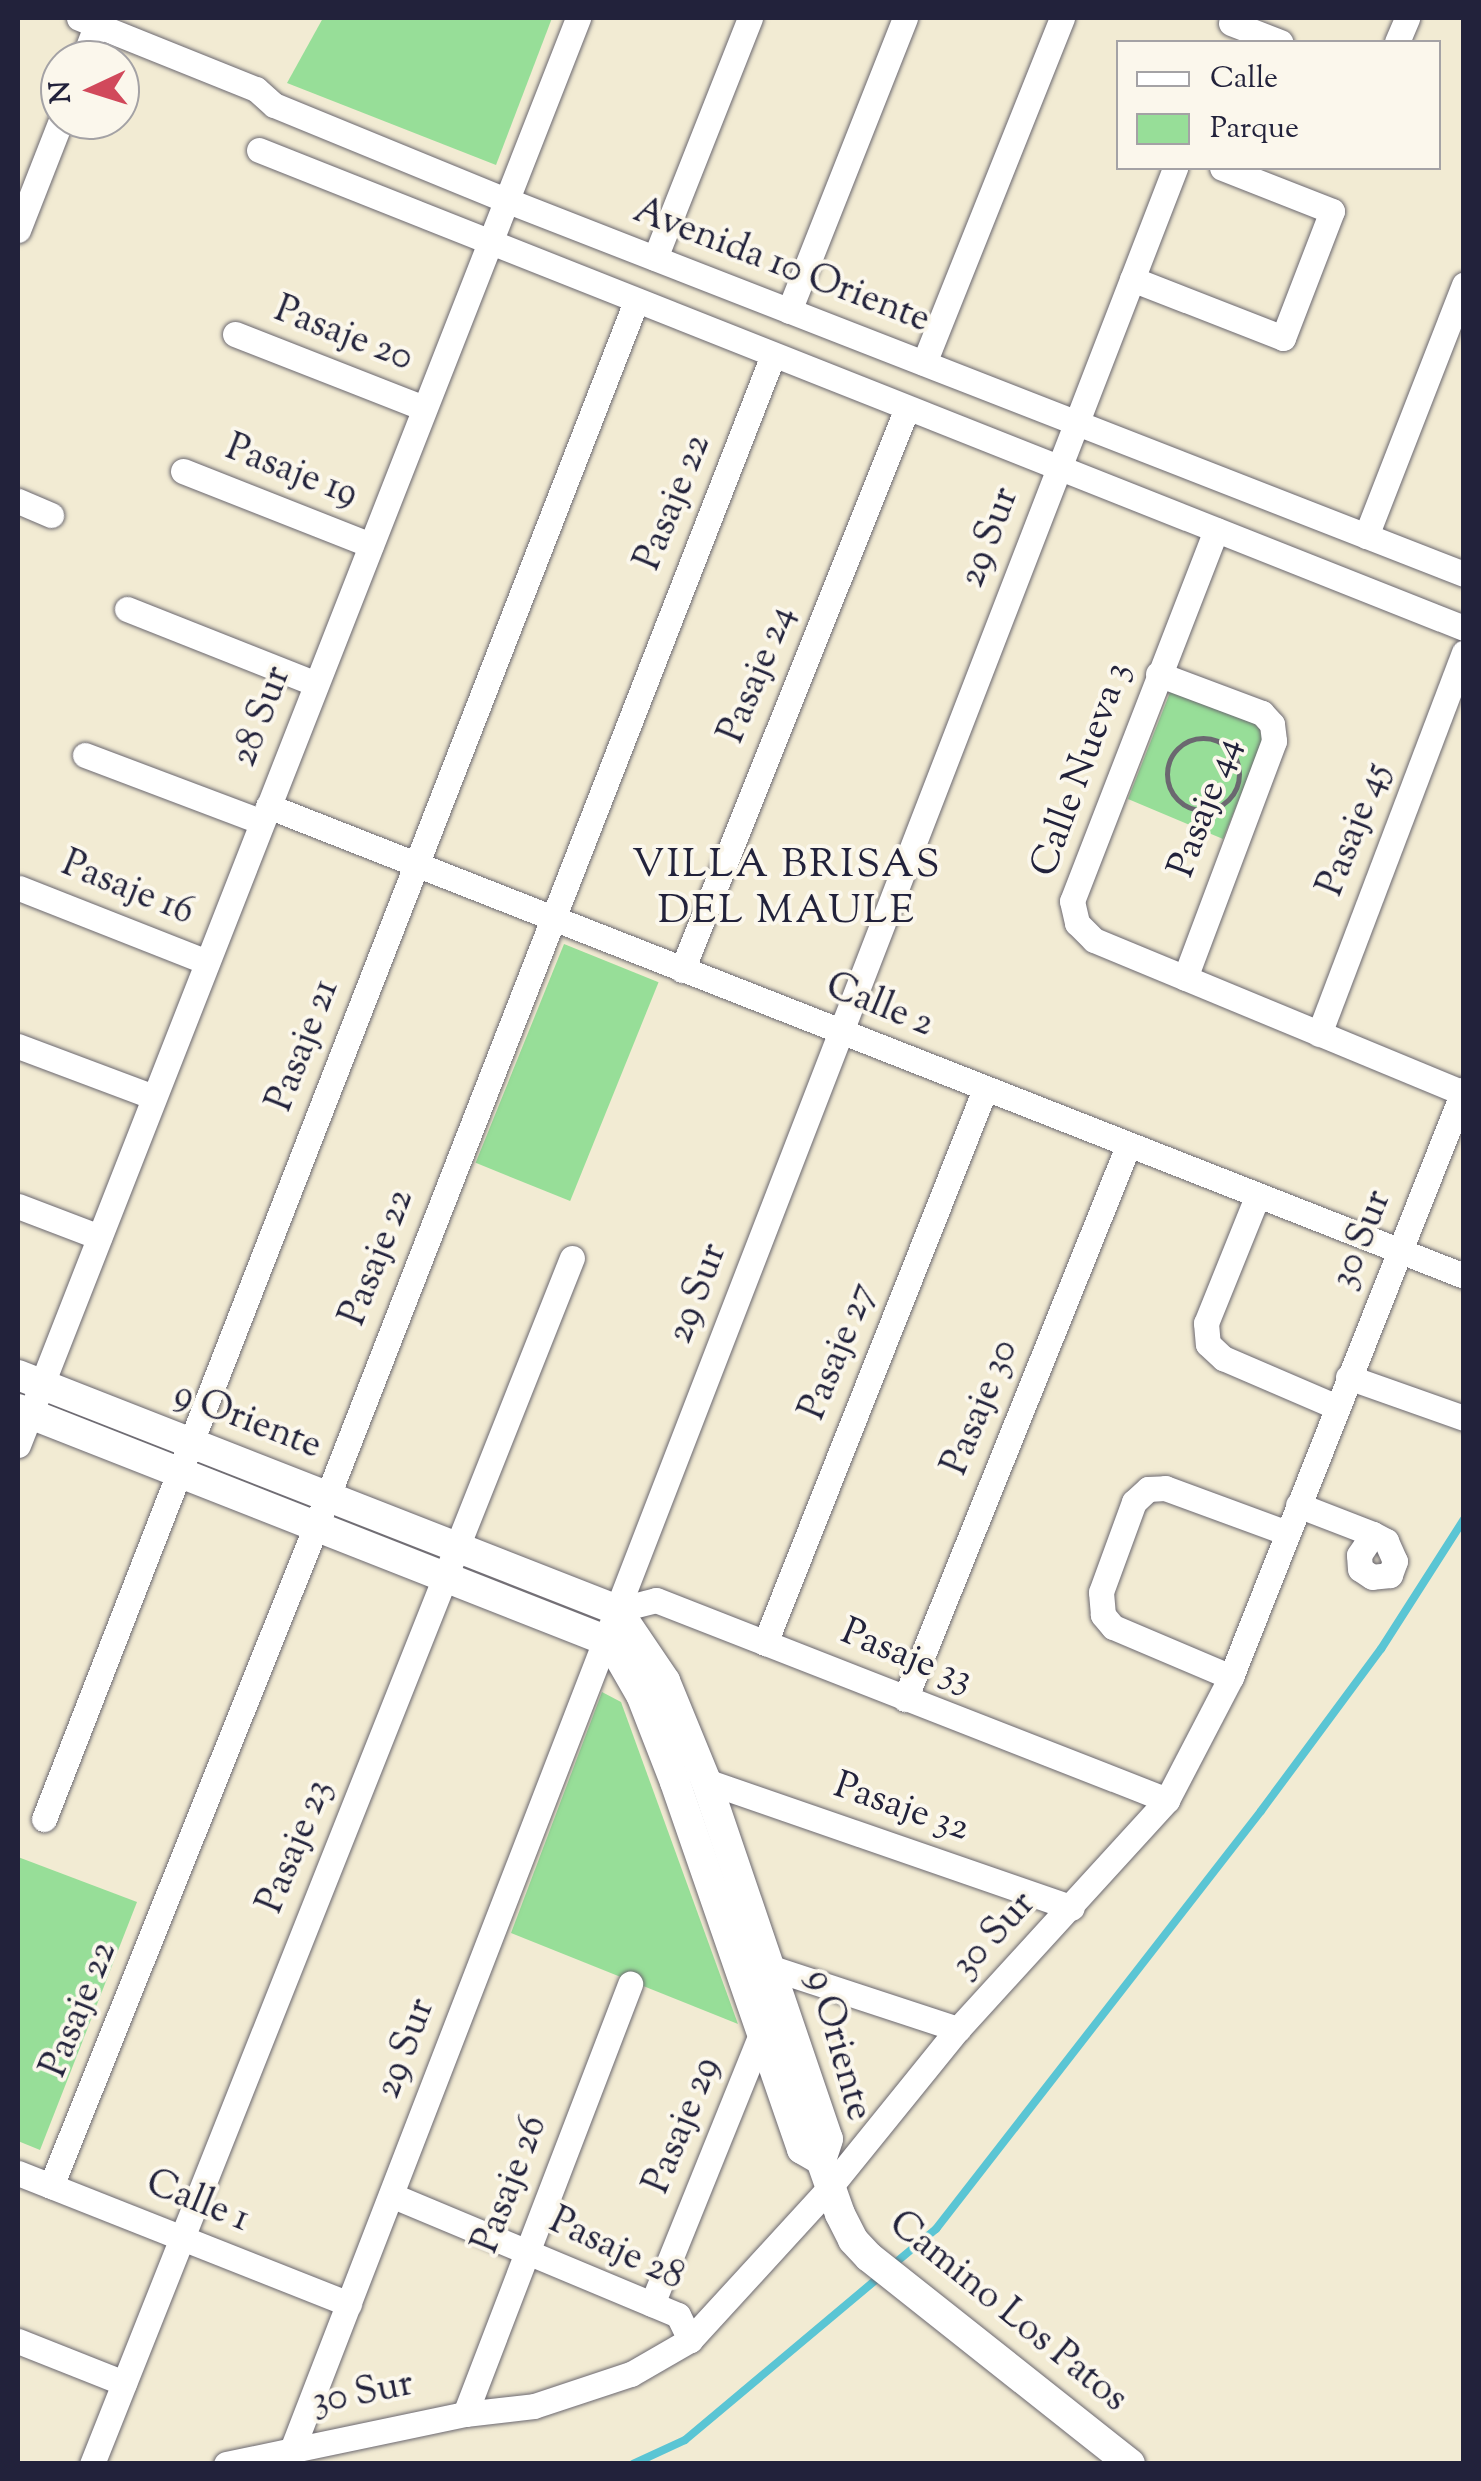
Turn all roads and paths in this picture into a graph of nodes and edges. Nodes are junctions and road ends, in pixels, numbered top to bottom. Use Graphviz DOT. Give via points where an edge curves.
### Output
graph roads {
  1 [pos="578,18"];
  2 [pos="750,18"];
  3 [pos="905,18"];
  4 [pos="1062,18"];
  5 [pos="91,20"];
  6 [pos="1229,28"];
  7 [pos="1273,40"];
  8 [pos="53,140"];
  9 [pos="259,150"];
  10 [pos="1174,170"];
  11 [pos="1227,170"];
  12 [pos="506,200"];
  13 [pos="18,230"];
  14 [pos="490,243"];
  15 [pos="655,258"];
  16 [pos="1132,279"];
  17 [pos="1464,284"];
  18 [pos="636,301"];
  19 [pos="789,311"];
  20 [pos="235,334"];
  21 [pos="774,355"];
  22 [pos="924,364"];
  23 [pos="424,408"];
  24 [pos="907,408"];
  25 [pos="1076,423"];
  26 [pos="1059,468"];
  27 [pos="183,471"];
  28 [pos="18,501"];
  29 [pos="51,515"];
  30 [pos="1216,530"];
  31 [pos="1366,536"];
  32 [pos="370,545"];
  33 [pos="1464,574"];
  34 [pos="127,609"];
  35 [pos="1464,628"];
  36 [pos="1464,654"];
  37 [pos="1158,674"];
  38 [pos="316,684"];
  39 [pos="85,755"];
  40 [pos="1167,764"];
  41 [pos="265,814"];
  42 [pos="416,865"];
  43 [pos="20,888"];
  44 [pos="551,918"];
  45 [pos="207,962"];
  46 [pos="682,970"];
  47 [pos="1185,978"];
  48 [pos="840,1032"];
  49 [pos="1319,1034"];
  50 [pos="18,1046"];
  51 [pos="985,1089"];
  52 [pos="1463,1092"];
  53 [pos="154,1098"];
  54 [pos="1128,1146"];
  55 [pos="1257,1196"];
  56 [pos="18,1206"];
  57 [pos="99,1237"];
  58 [pos="1398,1252"];
  59 [pos="572,1258"];
  60 [pos="1464,1276"];
  61 [pos="1348,1377"];
  62 [pos="29,1379"];
  63 [pos="1337,1407"];
  64 [pos="24,1411"];
  65 [pos="1464,1418"];
  66 [pos="191,1443"];
  67 [pos="18,1445"];
  68 [pos="179,1473"];
  69 [pos="327,1496"];
  70 [pos="1298,1506"];
  71 [pos="316,1526"];
  72 [pos="1287,1533"];
  73 [pos="1373,1534"];
  74 [pos="457,1547"];
  75 [pos="445,1578"];
  76 [pos="617,1610"];
  77 [pos="605,1640"];
  78 [pos="766,1643"];
  79 [pos="1231,1676"];
  80 [pos="905,1698"];
  81 [pos="706,1781"];
  82 [pos="1167,1800"];
  83 [pos="44,1819"];
  84 [pos="1072,1908"];
  85 [pos="772,1968"];
  86 [pos="630,1984"];
  87 [pos="958,2030"];
  88 [pos="762,2032"];
  89 [pos="18,2172"];
  90 [pos="825,2174"];
  91 [pos="51,2186"];
  92 [pos="391,2195"];
  93 [pos="182,2238"];
  94 [pos="526,2252"];
  95 [pos="349,2304"];
  96 [pos="652,2304"];
  97 [pos="690,2340"];
  98 [pos="18,2341"];
  99 [pos="124,2383"];
  100 [pos="465,2414"];
  101 [pos="293,2447"];
  102 [pos="92,2464"];
  103 [pos="226,2464"];
  104 [pos="1130,2464"];
  1 -- 12 [label="street, 28 Sur"];
  2 -- 15 [label="street"];
  3 -- 19 [label="street"];
  4 -- 22 [label="street"];
  5 -- 12 [label="street, Avenida 10 Oriente"];
  6 -- 7 [label="street"];
  8 -- 13 [label="street"];
  9 -- 14 [label="street"];
  10 -- 16 [label="street, 29 Sur"];
  11 -- 16 [label="street" via="1332,210 1283,338"];
  12 -- 14 [label="street, 28 Sur"];
  12 -- 15 [label="street, Avenida 10 Oriente"];
  14 -- 18 [label="street"];
  14 -- 23 [label="street, 28 Sur"];
  15 -- 19 [label="street, Avenida 10 Oriente"];
  16 -- 25 [label="street, 29 Sur"];
  17 -- 31 [label="street"];
  18 -- 21 [label="street"];
  18 -- 42 [label="street, Pasaje 21"];
  19 -- 22 [label="street, Avenida 10 Oriente"];
  20 -- 23 [label="street, Pasaje 20"];
  21 -- 24 [label="street"];
  21 -- 44 [label="street, Pasaje 22"];
  22 -- 25 [label="street, Avenida 10 Oriente"];
  23 -- 32 [label="street, 28 Sur"];
  24 -- 26 [label="street"];
  24 -- 46 [label="street, Pasaje 24"];
  25 -- 26 [label="street, 29 Sur"];
  25 -- 31 [label="street, Avenida 10 Oriente"];
  26 -- 30 [label="street"];
  26 -- 48 [label="street, 29 Sur"];
  27 -- 32 [label="street, Pasaje 19"];
  28 -- 29 [label="street"];
  30 -- 35 [label="street"];
  30 -- 37 [label="street, Calle Nueva 3"];
  31 -- 33 [label="street, Avenida 10 Oriente"];
  32 -- 38 [label="street, 28 Sur"];
  34 -- 38 [label="street"];
  36 -- 49 [label="street, Pasaje 45"];
  37 -- 47 [label="street, Calle Nueva 3" via="1072,901 1077,923 1094,940"];
  37 -- 47 [label="street, Pasaje 44" via="1262,713 1274,740"];
  38 -- 41 [label="street, 28 Sur"];
  39 -- 41 [label="street, Calle 2"];
  40 -- 40 [label="path" via="1174,797 1193,809 1216,808 1238,783 1231,750 1212,738 1180,745"];
  41 -- 42 [label="street, Calle 2"];
  41 -- 45 [label="street, 28 Sur"];
  42 -- 44 [label="street, Calle 2"];
  42 -- 66 [label="street, Pasaje 21"];
  43 -- 45 [label="street, Pasaje 16"];
  44 -- 46 [label="street, Calle 2"];
  44 -- 69 [label="street, Pasaje 22"];
  45 -- 53 [label="street, 28 Sur"];
  46 -- 48 [label="street, Calle 2"];
  47 -- 49 [label="street, Calle Nueva 3"];
  48 -- 51 [label="street, Calle 2"];
  48 -- 76 [label="street, 29 Sur"];
  49 -- 52 [label="street, Calle Nueva 3"];
  50 -- 53 [label="street"];
  51 -- 54 [label="street, Calle 2"];
  51 -- 78 [label="street, Pasaje 27"];
  52 -- 58 [label="street, 30 Sur"];
  53 -- 57 [label="street, 28 Sur"];
  54 -- 55 [label="street, Calle 2"];
  54 -- 80 [label="street, Pasaje 30"];
  55 -- 58 [label="street, Calle 2"];
  55 -- 63 [label="street" via="1206,1323 1208,1344 1223,1358"];
  56 -- 57 [label="street"];
  57 -- 62 [label="street, 28 Sur"];
  58 -- 60 [label="street, Calle 2"];
  58 -- 61 [label="street, 30 Sur"];
  59 -- 74 [label="street, Pasaje 23"];
  61 -- 63 [label="street, 30 Sur"];
  61 -- 65 [label="street"];
  62 -- 64 [label="street, 28 Sur"];
  62 -- 66 [label="street, 9 Oriente"];
  63 -- 70 [label="street, 30 Sur"];
  64 -- 67 [label="street, 28 Sur"];
  64 -- 68 [label="street, 9 Oriente"];
  66 -- 68 [label="street, Pasaje 21"];
  66 -- 69 [label="street, 9 Oriente"];
  68 -- 71 [label="street, 9 Oriente"];
  68 -- 83 [label="street, Pasaje 21"];
  69 -- 71 [label="street, Pasaje 22"];
  69 -- 74 [label="street, 9 Oriente"];
  70 -- 72 [label="street, 30 Sur"];
  70 -- 73 [label="street"];
  71 -- 75 [label="street, 9 Oriente"];
  71 -- 91 [label="street, Pasaje 22"];
  72 -- 79 [label="street, 30 Sur"];
  72 -- 79 [label="street" via="1165,1488 1148,1489 1134,1502 1100,1592 1103,1615 1113,1627"];
  74 -- 75 [label="street, Pasaje 23"];
  74 -- 76 [label="street, 9 Oriente"];
  75 -- 77 [label="street, 9 Oriente"];
  75 -- 93 [label="street, Pasaje 23"];
  76 -- 77 [label="street, 29 Sur"];
  76 -- 78 [label="street, Pasaje 33" via="656,1600"];
  76 -- 81 [label="street, 9 Oriente" via="665,1681"];
  77 -- 88 [label="street, 9 Oriente" via="641,1694"];
  77 -- 92 [label="street, 29 Sur"];
  78 -- 80 [label="street, Pasaje 33"];
  79 -- 82 [label="street, 30 Sur"];
  80 -- 82 [label="street, Pasaje 33"];
  81 -- 84 [label="street, Pasaje 32"];
  81 -- 85 [label="street, 9 Oriente"];
  82 -- 84 [label="street, 30 Sur"];
  84 -- 87 [label="street, 30 Sur"];
  85 -- 87 [label="street"];
  85 -- 90 [label="street, 9 Oriente" via="828,2139"];
  86 -- 94 [label="street, Pasaje 26"];
  87 -- 90 [label="street, 30 Sur"];
  88 -- 90 [label="street, 9 Oriente" via="802,2149"];
  88 -- 96 [label="street, Pasaje 29"];
  89 -- 91 [label="street, Calle 1"];
  90 -- 97 [label="street, 30 Sur"];
  90 -- 104 [label="street, Camino Los Patos" via="853,2240 878,2264"];
  91 -- 93 [label="street, Calle 1"];
  92 -- 94 [label="street, Pasaje 28"];
  92 -- 95 [label="street, 29 Sur"];
  93 -- 95 [label="street, Calle 1"];
  93 -- 99 [label="street, Pasaje 23"];
  94 -- 96 [label="street, Pasaje 28"];
  94 -- 100 [label="street, Pasaje 26"];
  95 -- 101 [label="street, 29 Sur"];
  96 -- 97 [label="street, Pasaje 28" via="678,2315"];
  97 -- 100 [label="street, 30 Sur" via="584,2392"];
  98 -- 99 [label="street"];
  99 -- 102 [label="street, Pasaje 23"];
  100 -- 101 [label="street, 30 Sur"];
  101 -- 103 [label="street, 30 Sur"];
}
